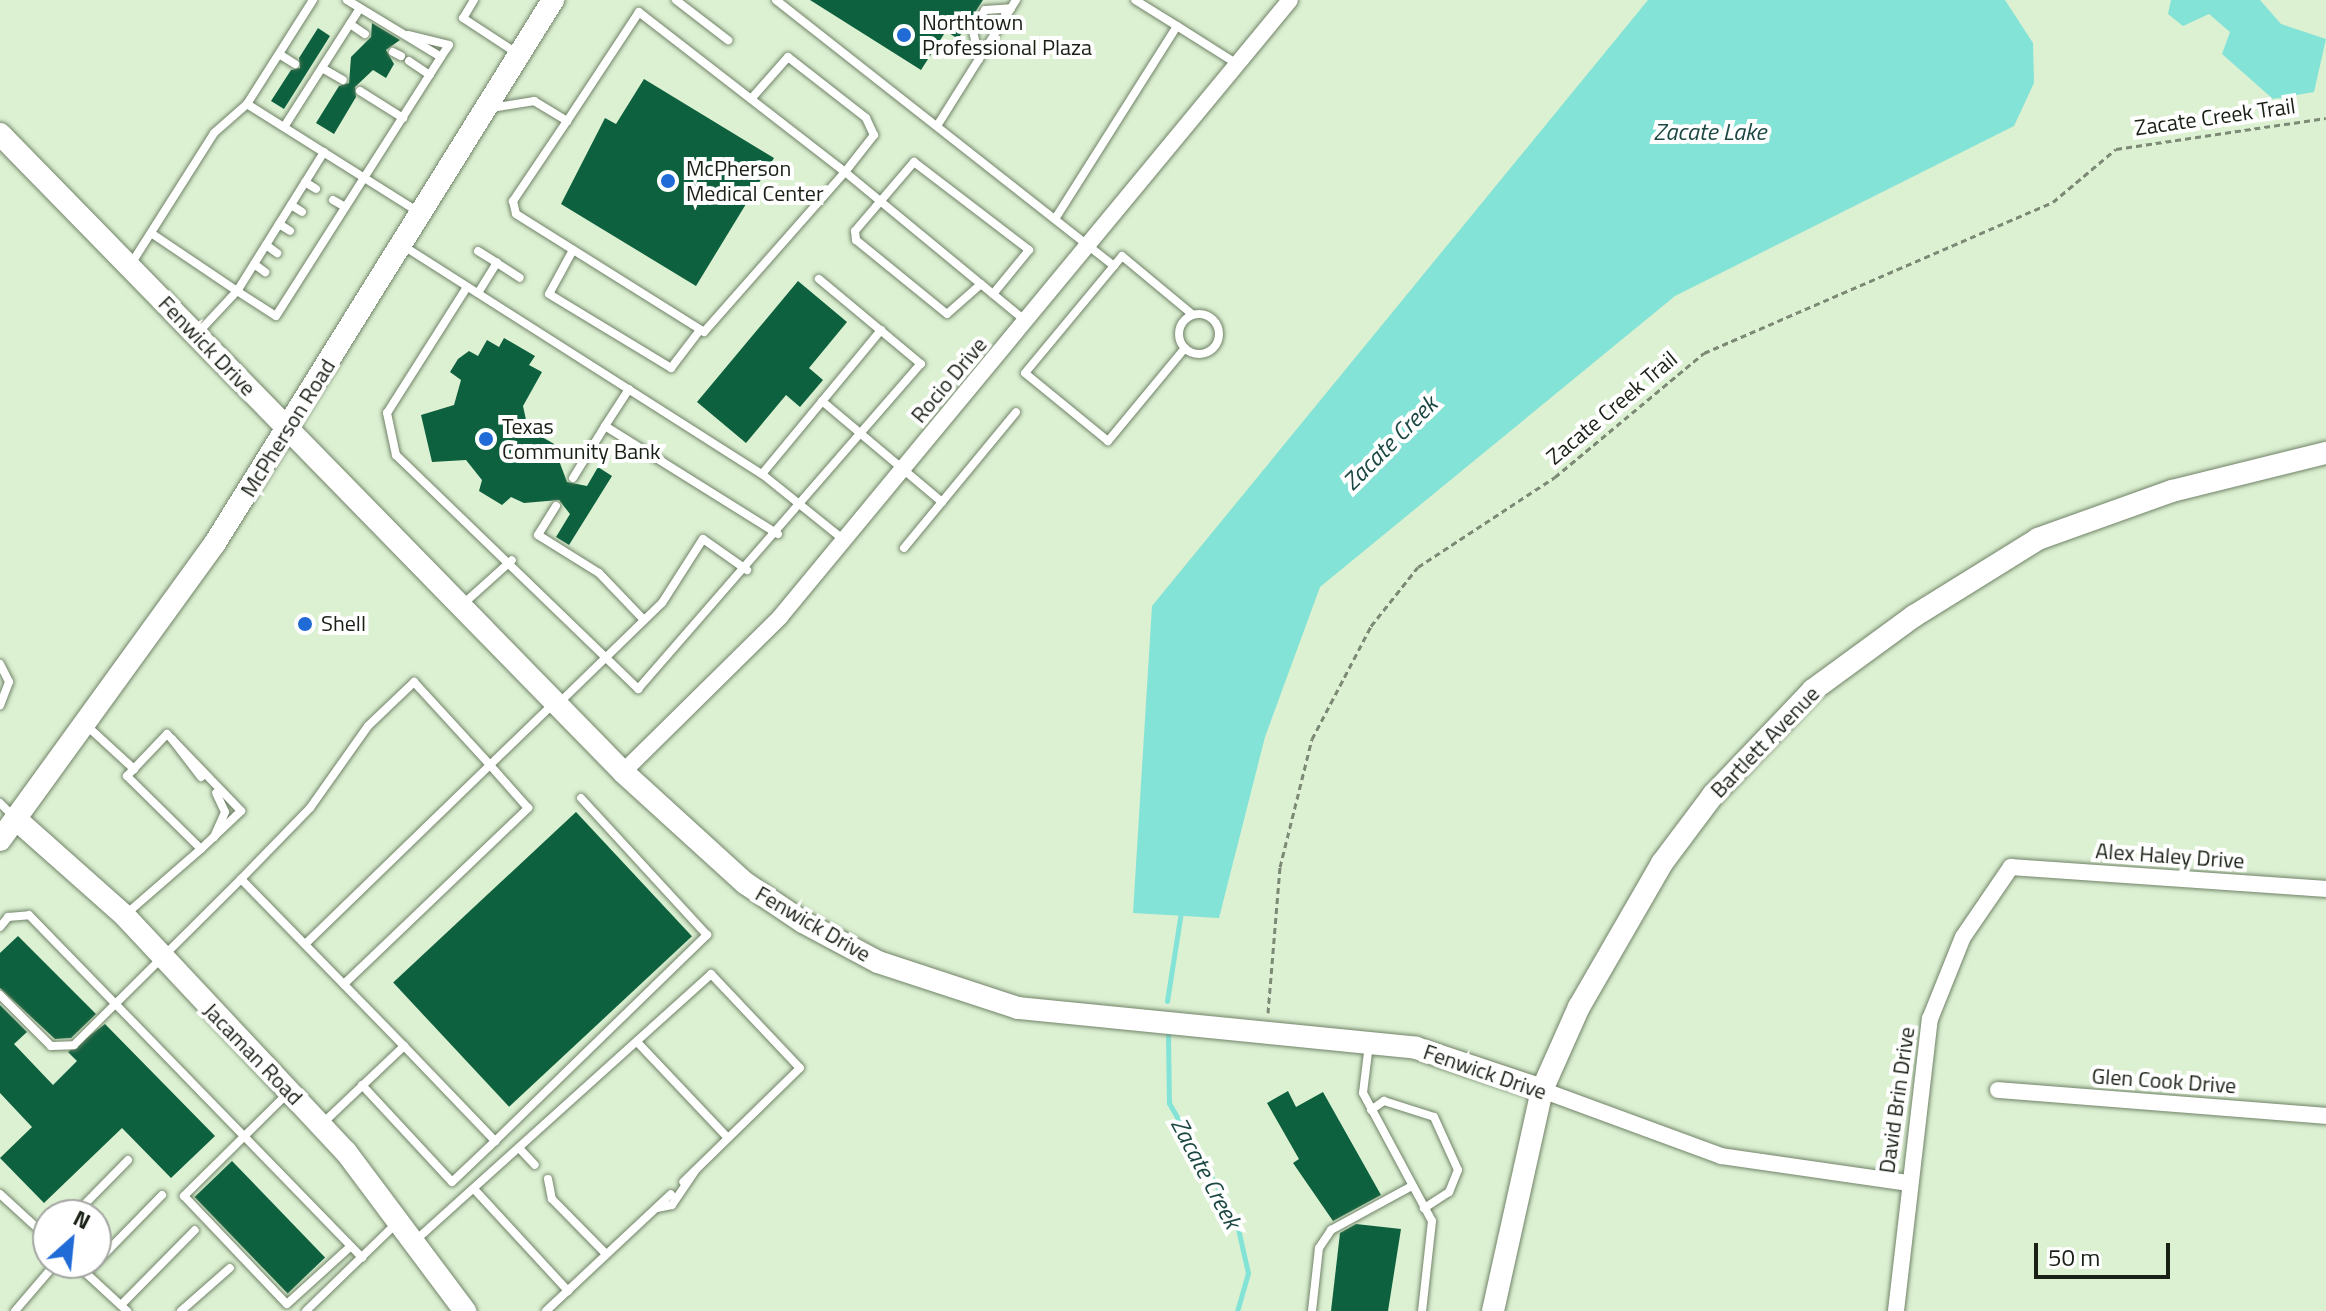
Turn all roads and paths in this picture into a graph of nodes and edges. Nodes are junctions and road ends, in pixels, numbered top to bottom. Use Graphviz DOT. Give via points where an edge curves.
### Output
graph roads {
  1 [pos="313,0"];
  2 [pos="347,0"];
  3 [pos="474,0"];
  4 [pos="553,0"];
  5 [pos="676,0"];
  6 [pos="776,0"];
  7 [pos="1135,0"];
  8 [pos="1290,0"];
  9 [pos="1014,4"];
  10 [pos="360,8"];
  11 [pos="350,24"];
  12 [pos="1177,26"];
  13 [pos="365,34"];
  14 [pos="404,34"];
  15 [pos="728,40"];
  16 [pos="279,54"];
  17 [pos="519,55"];
  18 [pos="401,56"];
  19 [pos="441,57"];
  20 [pos="979,59"];
  21 [pos="295,64"];
  22 [pos="1239,66"];
  23 [pos="322,68"];
  24 [pos="430,75"];
  25 [pos="343,80"];
  26 [pos="360,91"];
  27 [pos="751,99"];
  28 [pos="247,104"];
  29 [pos="486,109"];
  30 [pos="403,118"];
  31 [pos="2326,118"];
  32 [pos="567,121"];
  33 [pos="937,126"];
  34 [pos="284,127"];
  35 [pos="0,134"];
  36 [pos="324,152"];
  37 [pos="845,172"];
  38 [pos="364,177"];
  39 [pos="305,182"];
  40 [pos="316,189"];
  41 [pos="333,200"];
  42 [pos="881,202"];
  43 [pos="291,205"];
  44 [pos="345,207"];
  45 [pos="302,212"];
  46 [pos="422,213"];
  47 [pos="1055,219"];
  48 [pos="319,223"];
  49 [pos="279,224"];
  50 [pos="330,230"];
  51 [pos="290,231"];
  52 [pos="151,233"];
  53 [pos="307,242"];
  54 [pos="266,245"];
  55 [pos="402,245"];
  56 [pos="1089,246"];
  57 [pos="318,250"];
  58 [pos="573,250"];
  59 [pos="478,251"];
  60 [pos="277,253"];
  61 [pos="294,263"];
  62 [pos="497,263"];
  63 [pos="254,264"];
  64 [pos="130,266"];
  65 [pos="1114,266"];
  66 [pos="305,271"];
  67 [pos="265,272"];
  68 [pos="520,278"];
  69 [pos="819,279"];
  70 [pos="282,282"];
  71 [pos="981,284"];
  72 [pos="467,287"];
  73 [pos="293,289"];
  74 [pos="237,291"];
  75 [pos="478,293"];
  76 [pos="993,294"];
  77 [pos="1193,315"];
  78 [pos="1026,321"];
  79 [pos="700,330"];
  80 [pos="881,330"];
  81 [pos="196,335"];
  82 [pos="1185,348"];
  83 [pos="629,389"];
  84 [pos="822,401"];
  85 [pos="1016,412"];
  86 [pos="605,426"];
  87 [pos="288,429"];
  88 [pos="861,435"];
  89 [pos="2326,453"];
  90 [pos="903,470"];
  91 [pos="762,474"];
  92 [pos="573,478"];
  93 [pos="942,502"];
  94 [pos="556,506"];
  95 [pos="802,506"];
  96 [pos="778,534"];
  97 [pos="844,540"];
  98 [pos="904,548"];
  99 [pos="512,560"];
  100 [pos="747,570"];
  101 [pos="461,607"];
  102 [pos="644,620"];
  103 [pos="607,657"];
  104 [pos="0,664"];
  105 [pos="556,704"];
  106 [pos="0,705"];
  107 [pos="87,726"];
  108 [pos="172,739"];
  109 [pos="490,765"];
  110 [pos="134,769"];
  111 [pos="623,772"];
  112 [pos="581,798"];
  113 [pos="0,803"];
  114 [pos="17,820"];
  115 [pos="213,838"];
  116 [pos="0,840"];
  117 [pos="201,849"];
  118 [pos="2011,867"];
  119 [pos="241,879"];
  120 [pos="2326,889"];
  121 [pos="125,916"];
  122 [pos="0,927"];
  123 [pos="305,944"];
  124 [pos="161,958"];
  125 [pos="344,984"];
  126 [pos="0,995"];
  127 [pos="117,998"];
  128 [pos="1268,1013"];
  129 [pos="637,1042"];
  130 [pos="1369,1043"];
  131 [pos="404,1046"];
  132 [pos="362,1085"];
  133 [pos="1542,1090"];
  134 [pos="1998,1090"];
  135 [pos="289,1092"];
  136 [pos="1371,1110"];
  137 [pos="2326,1116"];
  138 [pos="321,1125"];
  139 [pos="247,1133"];
  140 [pos="728,1138"];
  141 [pos="495,1141"];
  142 [pos="519,1148"];
  143 [pos="128,1160"];
  144 [pos="535,1165"];
  145 [pos="695,1170"];
  146 [pos="548,1179"];
  147 [pos="683,1182"];
  148 [pos="1908,1183"];
  149 [pos="1410,1187"];
  150 [pos="474,1189"];
  151 [pos="0,1194"];
  152 [pos="671,1194"];
  153 [pos="162,1195"];
  154 [pos="90,1199"];
  155 [pos="1424,1208"];
  156 [pos="655,1209"];
  157 [pos="401,1219"];
  158 [pos="32,1223"];
  159 [pos="195,1230"];
  160 [pos="417,1239"];
  161 [pos="112,1246"];
  162 [pos="351,1246"];
  163 [pos="606,1254"];
  164 [pos="362,1258"];
  165 [pos="230,1268"];
  166 [pos="42,1279"];
  167 [pos="93,1279"];
  168 [pos="568,1291"];
  169 [pos="124,1308"];
  170 [pos="15,1311"];
  171 [pos="181,1311"];
  172 [pos="306,1311"];
  173 [pos="465,1311"];
  174 [pos="546,1311"];
  175 [pos="1312,1311"];
  176 [pos="1422,1311"];
  177 [pos="1493,1311"];
  178 [pos="1896,1311"];
  1 -- 16 [label="lane"];
  2 -- 10 [label="lane"];
  3 -- 17 [label="lane" via="463,18"];
  4 -- 17 [label="main road, McPherson Road"];
  5 -- 15 [label="lane"];
  6 -- 33 [label="lane"];
  7 -- 12 [label="lane"];
  8 -- 22 [label="street, Rocio Drive"];
  9 -- 20 [label="lane"];
  9 -- 20 [label="lane" via="985,10 973,30"];
  10 -- 11 [label="lane"];
  10 -- 14 [label="lane"];
  11 -- 13 [label="lane"];
  11 -- 23 [label="lane"];
  12 -- 22 [label="lane"];
  12 -- 47 [label="lane"];
  14 -- 19 [label="lane"];
  14 -- 19 [label="lane" via="449,45"];
  16 -- 21 [label="lane"];
  16 -- 28 [label="lane"];
  17 -- 29 [label="main road, McPherson Road"];
  18 -- 24 [label="lane"];
  19 -- 24 [label="lane"];
  20 -- 33 [label="lane"];
  22 -- 56 [label="street, Rocio Drive"];
  23 -- 25 [label="lane"];
  23 -- 34 [label="lane" via="312,74"];
  24 -- 30 [label="lane"];
  26 -- 30 [label="lane"];
  27 -- 32 [label="lane" via="639,12"];
  27 -- 37 [label="lane"];
  27 -- 37 [label="lane" via="788,57 866,118 874,135"];
  28 -- 34 [label="lane"];
  28 -- 52 [label="lane" via="214,133"];
  29 -- 32 [label="lane" via="534,101"];
  29 -- 46 [label="main road, McPherson Road"];
  30 -- 38 [label="lane"];
  31 -- 128 [label="path, Zacate Creek Trail" via="2116,149 2053,202 1704,353 1555,477 1418,567 1371,626 1312,739 1280,867"];
  32 -- 58 [label="lane" via="513,201 516,214"];
  33 -- 47 [label="lane"];
  34 -- 36 [label="lane"];
  35 -- 64 [label="main road, Fenwick Drive"];
  36 -- 38 [label="lane"];
  36 -- 39 [label="lane"];
  37 -- 42 [label="lane"];
  37 -- 79 [label="lane"];
  38 -- 44 [label="lane"];
  38 -- 46 [label="lane"];
  39 -- 40 [label="lane"];
  39 -- 43 [label="lane"];
  41 -- 44 [label="lane"];
  42 -- 71 [label="lane"];
  42 -- 71 [label="lane" via="856,240 939,310 955,311"];
  42 -- 76 [label="lane" via="914,162 1029,250"];
  43 -- 45 [label="lane"];
  43 -- 49 [label="lane"];
  44 -- 50 [label="lane"];
  46 -- 55 [label="main road, McPherson Road"];
  47 -- 56 [label="lane"];
  48 -- 50 [label="lane"];
  49 -- 51 [label="lane"];
  49 -- 54 [label="lane"];
  50 -- 57 [label="lane"];
  52 -- 64 [label="lane"];
  52 -- 74 [label="lane"];
  53 -- 57 [label="lane"];
  54 -- 60 [label="lane"];
  54 -- 63 [label="lane"];
  55 -- 72 [label="lane"];
  55 -- 87 [label="main road, McPherson Road"];
  56 -- 65 [label="lane"];
  56 -- 78 [label="street, Rocio Drive"];
  57 -- 66 [label="lane"];
  58 -- 79 [label="lane"];
  58 -- 79 [label="lane" via="549,294 671,368"];
  59 -- 62 [label="lane"];
  61 -- 66 [label="lane"];
  62 -- 68 [label="lane"];
  62 -- 75 [label="lane"];
  63 -- 67 [label="lane"];
  63 -- 74 [label="lane"];
  64 -- 81 [label="main road, Fenwick Drive"];
  65 -- 77 [label="lane" via="1122,256"];
  65 -- 82 [label="lane" via="1025,373 1108,441"];
  66 -- 73 [label="lane"];
  69 -- 80 [label="lane"];
  70 -- 73 [label="lane"];
  71 -- 76 [label="lane"];
  72 -- 75 [label="lane"];
  72 -- 99 [label="lane" via="387,413 396,455 462,524"];
  73 -- 74 [label="lane" via="276,316"];
  74 -- 81 [label="lane"];
  75 -- 83 [label="lane"];
  76 -- 78 [label="lane"];
  77 -- 82 [label="lane" via="1180,329"];
  77 -- 82 [label="lane" via="1212,319 1219,336 1203,354"];
  78 -- 90 [label="street, Rocio Drive"];
  80 -- 84 [label="lane"];
  80 -- 88 [label="lane" via="921,364"];
  81 -- 87 [label="main road, Fenwick Drive"];
  83 -- 86 [label="lane"];
  83 -- 91 [label="lane"];
  84 -- 88 [label="lane"];
  84 -- 91 [label="lane"];
  85 -- 93 [label="lane"];
  86 -- 92 [label="lane"];
  86 -- 96 [label="lane"];
  87 -- 101 [label="main road, Fenwick Drive"];
  87 -- 107 [label="main road, McPherson Road"];
  88 -- 90 [label="lane"];
  88 -- 95 [label="lane"];
  89 -- 133 [label="main road, Bartlett Avenue" via="2172,491 2038,539 1813,690 1713,795 1662,863 1579,1007"];
  90 -- 93 [label="lane"];
  90 -- 97 [label="street, Rocio Drive"];
  91 -- 95 [label="lane"];
  93 -- 98 [label="lane"];
  94 -- 102 [label="lane" via="538,535 599,573"];
  95 -- 96 [label="lane"];
  95 -- 97 [label="lane"];
  96 -- 100 [label="lane"];
  97 -- 111 [label="street, Rocio Drive" via="715,686"];
  99 -- 101 [label="lane"];
  99 -- 103 [label="lane"];
  100 -- 102 [label="lane" via="703,539"];
  100 -- 103 [label="lane" via="638,689"];
  101 -- 105 [label="main road, Fenwick Drive"];
  102 -- 103 [label="lane"];
  103 -- 105 [label="lane"];
  104 -- 106 [label="lane" via="9,682"];
  105 -- 109 [label="lane"];
  105 -- 111 [label="main road, Fenwick Drive"];
  107 -- 110 [label="lane"];
  107 -- 114 [label="main road, McPherson Road"];
  108 -- 110 [label="lane" via="167,734"];
  108 -- 115 [label="lane" via="225,805"];
  108 -- 115 [label="lane" via="241,811"];
  109 -- 119 [label="lane" via="414,682 368,726 310,808"];
  109 -- 123 [label="lane"];
  109 -- 125 [label="lane" via="528,808"];
  110 -- 117 [label="lane" via="127,776"];
  111 -- 130 [label="main road, Fenwick Drive" via="745,883 803,922 961,993 1102,1021"];
  112 -- 141 [label="lane" via="707,935"];
  113 -- 114 [label="lane"];
  114 -- 116 [label="main road, McPherson Road"];
  114 -- 121 [label="main road, Jacaman Road"];
  115 -- 117 [label="lane"];
  117 -- 121 [label="lane"];
  118 -- 120 [label="street, Alex Haley Drive"];
  118 -- 148 [label="street, David Brin Drive" via="1963,937 1930,1019"];
  119 -- 123 [label="lane"];
  119 -- 124 [label="lane"];
  121 -- 124 [label="main road, Jacaman Road"];
  122 -- 127 [label="lane" via="8,917 29,915"];
  123 -- 125 [label="lane"];
  124 -- 127 [label="lane"];
  124 -- 135 [label="main road, Jacaman Road"];
  125 -- 131 [label="lane"];
  126 -- 127 [label="lane" via="63,1049"];
  127 -- 139 [label="lane"];
  129 -- 140 [label="lane"];
  129 -- 140 [label="lane" via="711,974 800,1068"];
  129 -- 142 [label="lane"];
  130 -- 133 [label="main road, Fenwick Drive" via="1450,1055"];
  130 -- 136 [label="lane" via="1363,1093"];
  131 -- 132 [label="lane"];
  131 -- 141 [label="lane"];
  132 -- 138 [label="lane"];
  132 -- 141 [label="lane" via="452,1182"];
  133 -- 148 [label="street, Fenwick Drive" via="1721,1156"];
  133 -- 177 [label="main road, Bartlett Avenue"];
  134 -- 137 [label="street, Glen Cook Drive"];
  135 -- 138 [label="main road, Jacaman Road"];
  135 -- 139 [label="lane"];
  136 -- 149 [label="lane"];
  136 -- 155 [label="lane" via="1384,1101 1434,1117 1458,1170 1449,1192"];
  138 -- 157 [label="main road, Jacaman Road"];
  139 -- 162 [label="lane"];
  139 -- 162 [label="lane" via="184,1196 287,1304"];
  140 -- 145 [label="lane"];
  142 -- 144 [label="lane"];
  142 -- 150 [label="lane"];
  143 -- 154 [label="lane"];
  145 -- 147 [label="lane"];
  145 -- 156 [label="lane" via="692,1184 672,1205"];
  146 -- 163 [label="lane" via="552,1199"];
  148 -- 178 [label="street, David Brin Drive"];
  149 -- 155 [label="lane"];
  149 -- 175 [label="lane" via="1331,1230 1319,1248"];
  150 -- 160 [label="lane"];
  150 -- 168 [label="lane"];
  151 -- 158 [label="lane"];
  152 -- 156 [label="lane"];
  153 -- 161 [label="lane"];
  155 -- 176 [label="lane" via="1432,1221"];
  156 -- 163 [label="lane"];
  157 -- 160 [label="main road, Jacaman Road"];
  157 -- 164 [label="lane"];
  159 -- 169 [label="lane"];
  160 -- 173 [label="main road, Jacaman Road"];
  162 -- 164 [label="lane"];
  163 -- 168 [label="lane"];
  164 -- 172 [label="lane"];
  165 -- 171 [label="lane"];
  166 -- 170 [label="lane"];
  167 -- 169 [label="lane"];
  168 -- 174 [label="lane"];
}
